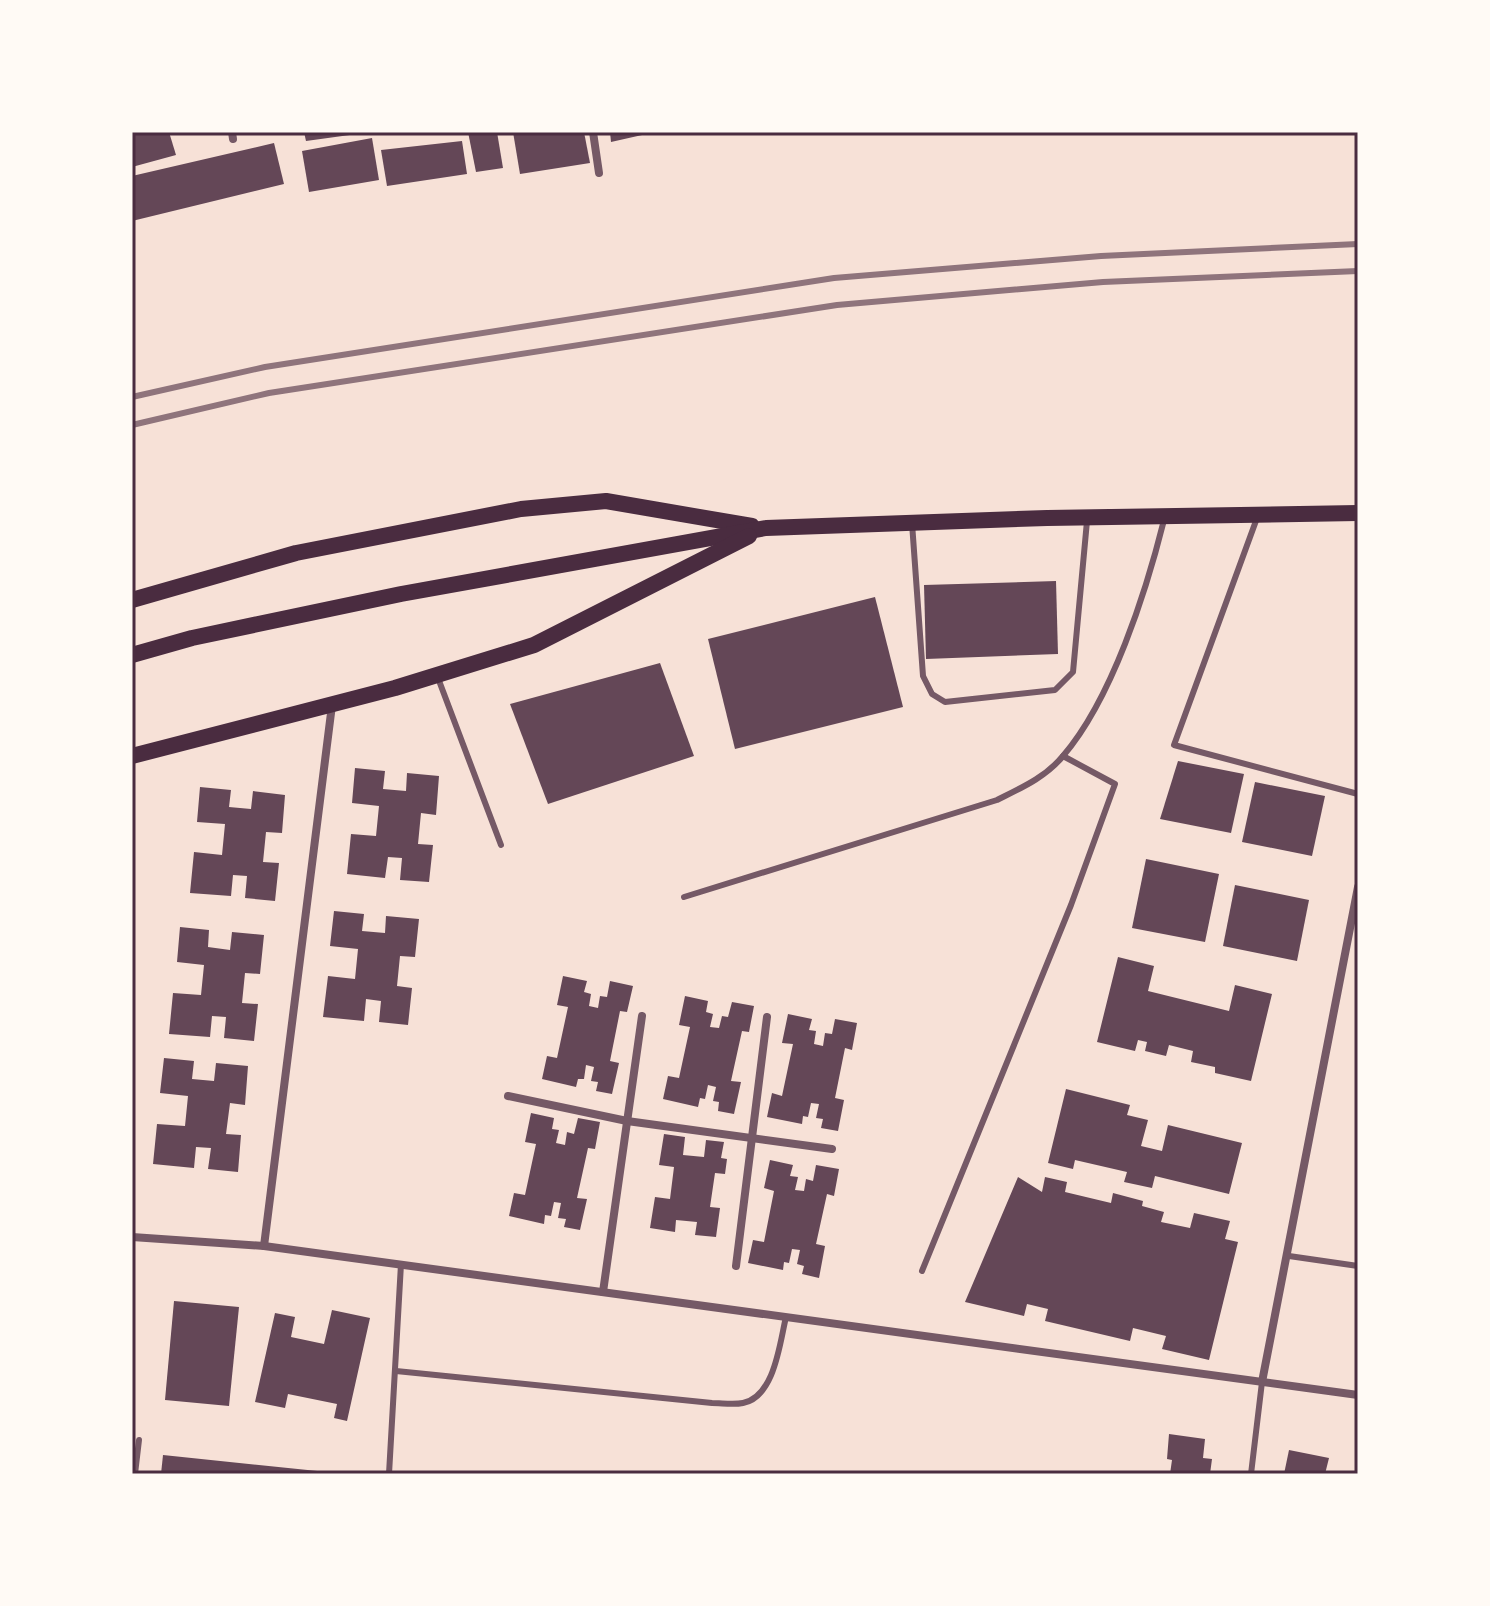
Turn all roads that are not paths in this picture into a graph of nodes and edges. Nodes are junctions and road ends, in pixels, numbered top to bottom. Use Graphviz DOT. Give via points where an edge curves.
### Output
graph roads {
  1 [pos="593,132"];
  2 [pos="599,173"];
  3 [pos="1358,513"];
  4 [pos="1258,515"];
  5 [pos="1165,516"];
  6 [pos="1088,517"];
  7 [pos="912,523"];
  8 [pos="766,528"];
  9 [pos="132,600"];
  10 [pos="132,655"];
  11 [pos="437,675"];
  12 [pos="332,705"];
  13 [pos="132,756"];
  14 [pos="1063,756"];
  15 [pos="1358,794"];
  16 [pos="501,845"];
  17 [pos="1358,887"];
  18 [pos="684,897"];
  19 [pos="642,1016"];
  20 [pos="767,1017"];
  21 [pos="508,1096"];
  22 [pos="627,1121"];
  23 [pos="751,1140"];
  24 [pos="832,1149"];
  25 [pos="132,1237"];
  26 [pos="264,1246"];
  27 [pos="1289,1256"];
  28 [pos="401,1264"];
  29 [pos="736,1266"];
  30 [pos="1358,1266"];
  31 [pos="922,1271"];
  32 [pos="603,1292"];
  33 [pos="786,1317"];
  34 [pos="396,1371"];
  35 [pos="1262,1382"];
  36 [pos="1358,1395"];
  37 [pos="139,1440"];
  38 [pos="135,1474"];
  39 [pos="389,1474"];
  40 [pos="1251,1474"];
  1 -- 2 [label="street"];
  3 -- 4 [label="main road"];
  4 -- 5 [label="main road"];
  4 -- 15 [label="lane" via="1174,745"];
  5 -- 6 [label="main road"];
  5 -- 14 [label="lane" via="1148,586 1105,689"];
  6 -- 7 [label="main road"];
  6 -- 7 [label="lane" via="1073,672 1055,690 945,702 932,694 923,676"];
  7 -- 8 [label="main road"];
  8 -- 9 [label="main road" via="606,501 521,509 296,553"];
  8 -- 10 [label="main road" via="401,594"];
  8 -- 11 [label="main road" via="534,645"];
  11 -- 12 [label="main road"];
  11 -- 16 [label="lane"];
  12 -- 13 [label="main road"];
  12 -- 26 [label="street"];
  14 -- 18 [label="lane" via="1033,783 997,800"];
  14 -- 31 [label="lane" via="1115,784"];
  17 -- 27 [label="street"];
  19 -- 22 [label="street"];
  20 -- 23 [label="street"];
  21 -- 22 [label="street"];
  22 -- 23 [label="street"];
  22 -- 32 [label="street"];
  23 -- 24 [label="street"];
  23 -- 29 [label="street"];
  25 -- 26 [label="street"];
  26 -- 28 [label="street"];
  27 -- 30 [label="lane"];
  27 -- 35 [label="street"];
  28 -- 32 [label="street"];
  28 -- 34 [label="lane"];
  32 -- 33 [label="street"];
  33 -- 34 [label="lane" via="774,1368 747,1403"];
  33 -- 35 [label="street"];
  34 -- 39 [label="lane"];
  35 -- 36 [label="street"];
  35 -- 40 [label="lane"];
  37 -- 38 [label="lane"];
}
